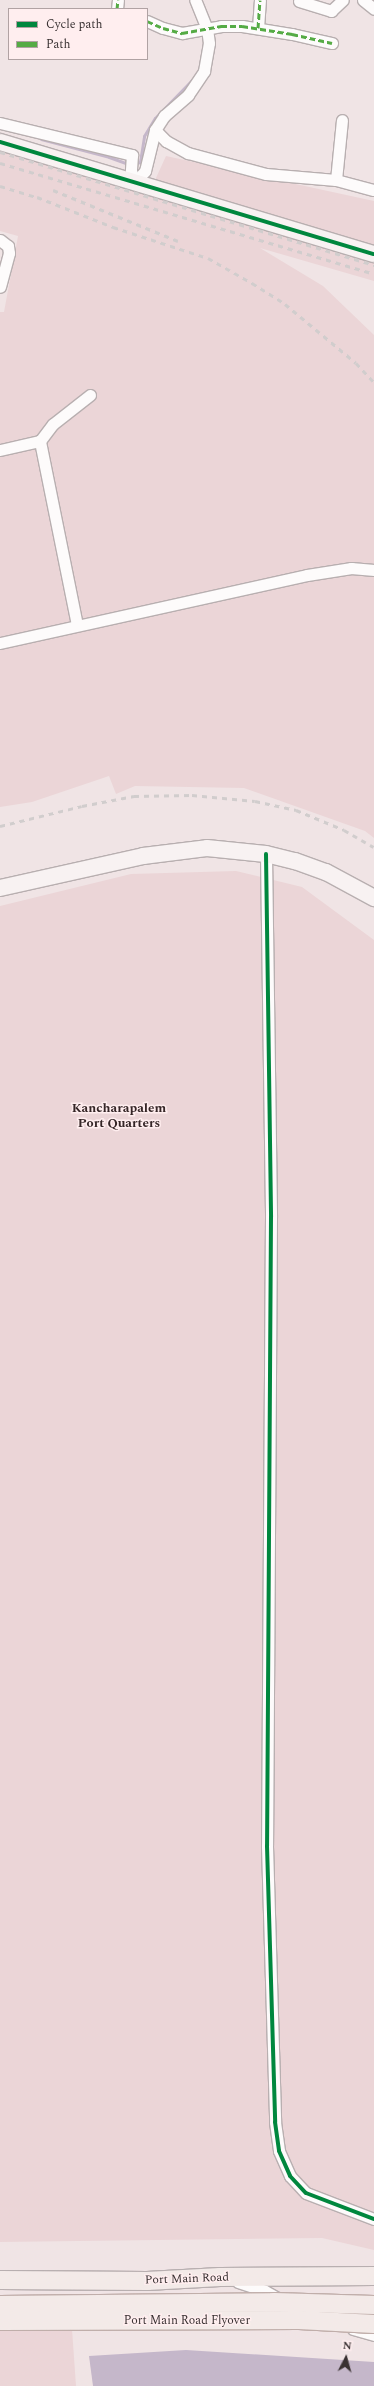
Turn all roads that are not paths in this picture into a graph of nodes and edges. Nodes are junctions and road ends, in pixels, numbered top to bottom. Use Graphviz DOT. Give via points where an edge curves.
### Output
graph roads {
  1 [pos="195,0"];
  2 [pos="260,0"];
  3 [pos="344,0"];
  4 [pos="363,0"];
  5 [pos="299,1"];
  6 [pos="374,9"];
  7 [pos="148,21"];
  8 [pos="258,28"];
  9 [pos="204,30"];
  10 [pos="332,43"];
  11 [pos="342,120"];
  12 [pos="0,123"];
  13 [pos="155,130"];
  14 [pos="0,142"];
  15 [pos="132,176"];
  16 [pos="336,180"];
  17 [pos="374,190"];
  18 [pos="0,240"];
  19 [pos="374,254"];
  20 [pos="0,287"];
  21 [pos="90,395"];
  22 [pos="40,441"];
  23 [pos="0,450"];
  24 [pos="374,570"];
  25 [pos="77,625"];
  26 [pos="0,643"];
  27 [pos="266,854"];
  28 [pos="0,888"];
  29 [pos="374,898"];
  30 [pos="374,2219"];
  31 [pos="374,2276"];
  32 [pos="220,2277"];
  33 [pos="0,2280"];
  34 [pos="0,2305"];
  35 [pos="374,2305"];
  36 [pos="0,2321"];
  37 [pos="374,2324"];
  38 [pos="374,2335"];
  1 -- 9 [label="street"];
  2 -- 8 [label="street"];
  3 -- 5 [label="street" via="331,10"];
  4 -- 6 [label="street"];
  7 -- 9 [label="street" via="182,33"];
  8 -- 9 [label="street" via="226,26"];
  8 -- 10 [label="street"];
  9 -- 13 [label="street" via="208,43 204,71 188,95 164,116"];
  11 -- 16 [label="street"];
  12 -- 15 [label="street" via="132,155"];
  13 -- 15 [label="street" via="145,171"];
  13 -- 16 [label="street" via="166,141 188,154 266,174"];
  14 -- 15 [label="street"];
  15 -- 19 [label="street"];
  16 -- 17 [label="street"];
  18 -- 20 [label="street" via="8,246 9,253"];
  21 -- 22 [label="street" via="53,424"];
  22 -- 23 [label="street"];
  22 -- 25 [label="street"];
  24 -- 25 [label="street" via="351,568 307,575"];
  25 -- 26 [label="street"];
  27 -- 28 [label="street" via="207,848 176,850"];
  27 -- 29 [label="street" via="326,872"];
  27 -- 30 [label="street" via="271,1217 267,1846 275,2122 279,2151 287,2170 306,2193"];
  31 -- 32 [label="main road, Port Main Road"];
  32 -- 33 [label="main road, Port Main Road" via="147,2281"];
  32 -- 38 [label="street" via="265,2291 304,2313"];
  34 -- 35 [label="main road, Port Main Road Flyover, bridge" via="274,2302"];
  36 -- 37 [label="main road, Port Main Road Flyover, bridge" via="299,2320"];
}
